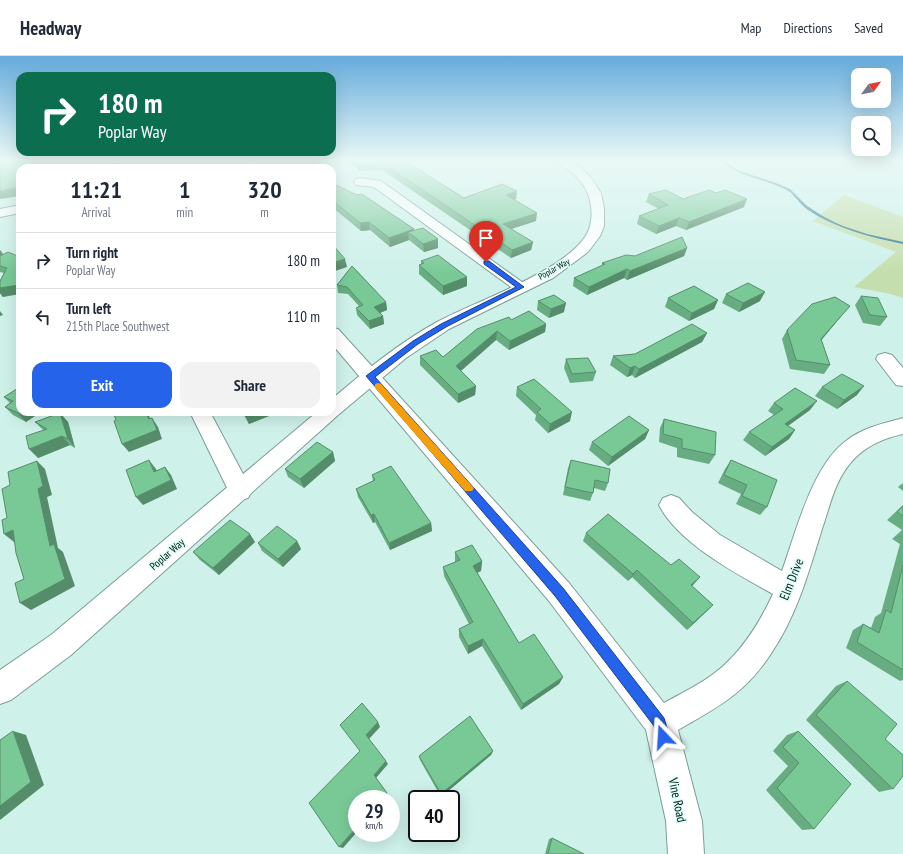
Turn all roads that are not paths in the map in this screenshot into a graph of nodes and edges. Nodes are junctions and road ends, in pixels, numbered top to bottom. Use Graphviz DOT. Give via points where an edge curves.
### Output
graph roads {
  1 [pos="397,198"];
  2 [pos="596,198"];
  3 [pos="16,210"];
  4 [pos="0,213"];
  5 [pos="521,287"];
  6 [pos="336,338"];
  7 [pos="885,359"];
  8 [pos="370,376"];
  9 [pos="903,380"];
  10 [pos="336,406"];
  11 [pos="202,416"];
  12 [pos="325,416"];
  13 [pos="903,426"];
  14 [pos="240,491"];
  15 [pos="671,505"];
  16 [pos="788,589"];
  17 [pos="0,689"];
  18 [pos="660,723"];
  19 [pos="686,854"];
  1 -- 5 [label="street"];
  2 -- 5 [label="street, Poplar Way" via="598,224 589,243 572,260"];
  3 -- 4 [label="street"];
  5 -- 8 [label="street, Poplar Way" via="444,325"];
  6 -- 8 [label="street"];
  7 -- 9 [label="street"];
  8 -- 10 [label="street, Poplar Way"];
  8 -- 18 [label="street" via="559,592"];
  11 -- 14 [label="street"];
  12 -- 14 [label="street, Poplar Way"];
  13 -- 16 [label="street, Elm Drive" via="890,429 853,447 836,465 826,483"];
  14 -- 17 [label="street, Poplar Way" via="61,645"];
  15 -- 16 [label="street" via="687,524 712,544"];
  16 -- 18 [label="street, Elm Drive" via="763,640 724,686"];
  18 -- 19 [label="street, Vine Road" via="684,821"];
}
